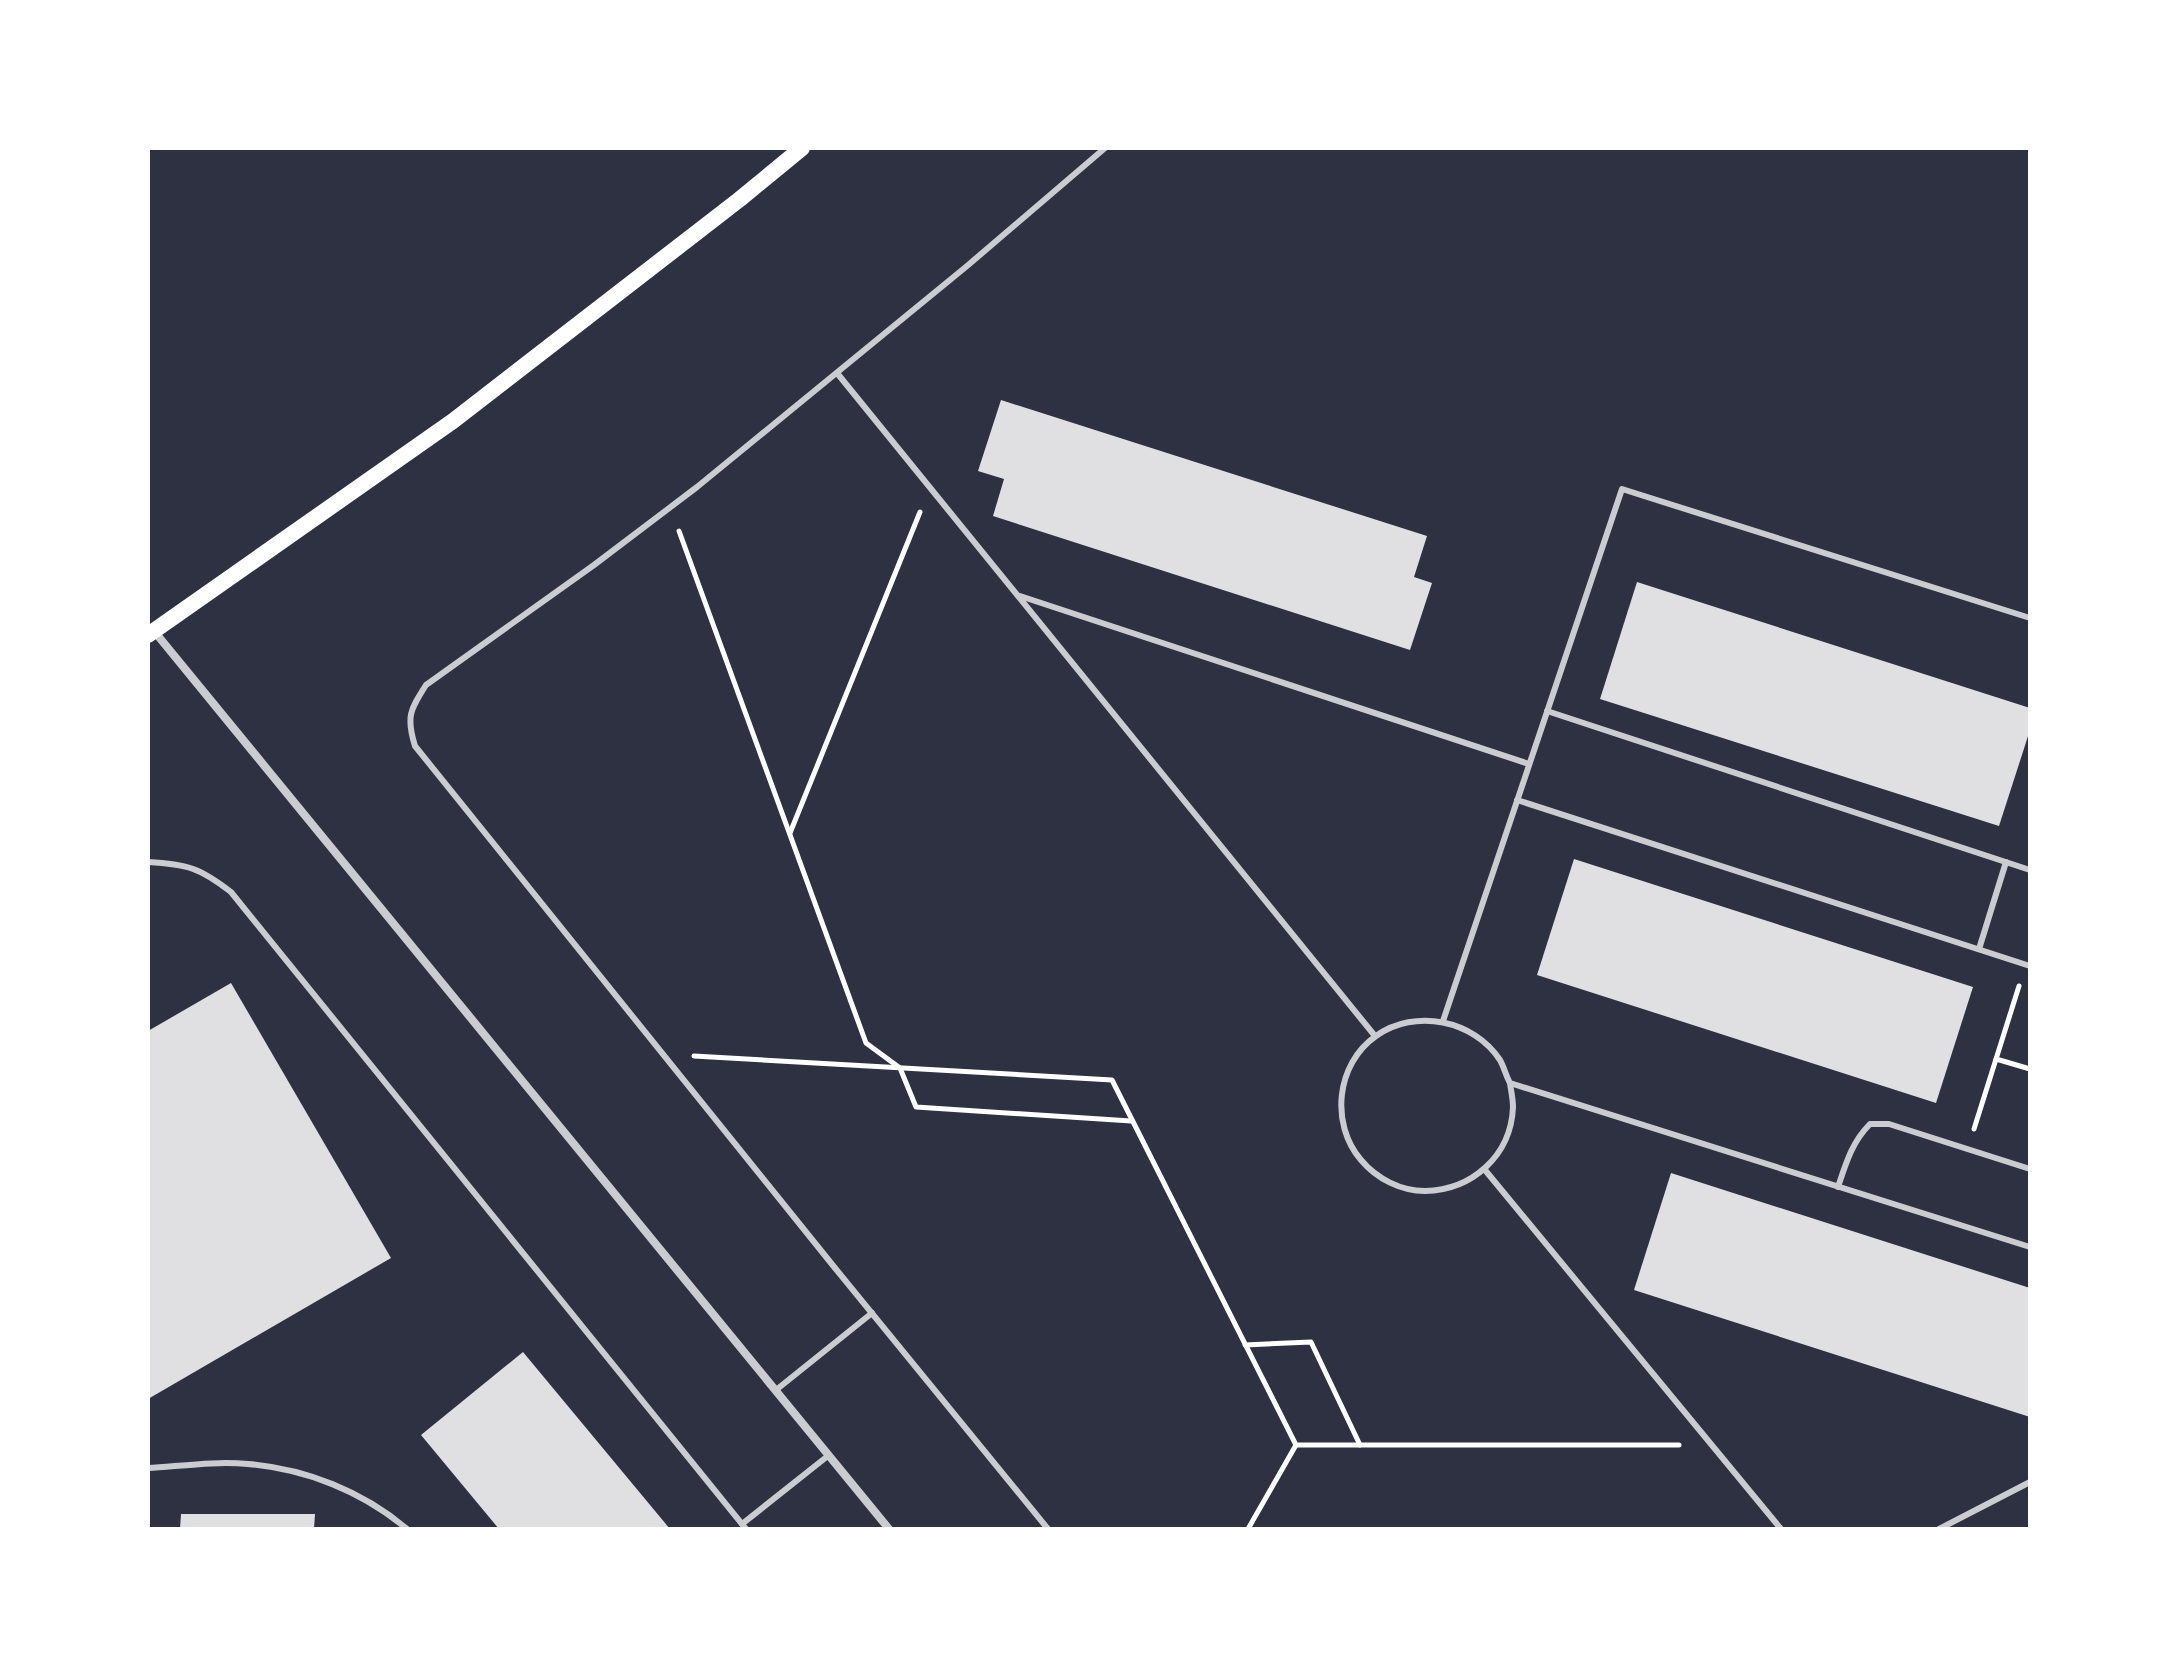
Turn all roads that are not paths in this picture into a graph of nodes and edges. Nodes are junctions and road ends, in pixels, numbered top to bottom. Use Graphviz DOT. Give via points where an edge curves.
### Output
graph roads {
  1 [pos="802,148"];
  2 [pos="1105,148"];
  3 [pos="837,373"];
  4 [pos="1018,595"];
  5 [pos="2030,618"];
  6 [pos="151,633"];
  7 [pos="1547,711"];
  8 [pos="1529,764"];
  9 [pos="1517,800"];
  10 [pos="148,862"];
  11 [pos="2006,862"];
  12 [pos="2030,870"];
  13 [pos="1979,949"];
  14 [pos="2028,965"];
  15 [pos="1443,1021"];
  16 [pos="1375,1036"];
  17 [pos="1510,1083"];
  18 [pos="2030,1169"];
  19 [pos="1485,1170"];
  20 [pos="1838,1187"];
  21 [pos="2030,1247"];
  22 [pos="872,1313"];
  23 [pos="776,1390"];
  24 [pos="829,1455"];
  25 [pos="148,1468"];
  26 [pos="2030,1482"];
  27 [pos="744,1527"];
  28 [pos="407,1529"];
  29 [pos="889,1529"];
  30 [pos="1048,1529"];
  31 [pos="1781,1529"];
  32 [pos="1939,1529"];
  1 -- 6 [label="main road" via="453,421"];
  2 -- 3 [label="lane"];
  3 -- 4 [label="lane"];
  3 -- 22 [label="lane" via="670,508 426,685 413,705 409,726 415,746"];
  4 -- 8 [label="lane"];
  4 -- 16 [label="lane"];
  5 -- 7 [label="lane" via="1622,489"];
  6 -- 23 [label="street"];
  7 -- 8 [label="lane"];
  7 -- 11 [label="lane"];
  8 -- 9 [label="lane"];
  9 -- 13 [label="lane"];
  9 -- 15 [label="lane"];
  10 -- 27 [label="lane" via="208,874 231,892"];
  11 -- 12 [label="lane"];
  11 -- 13 [label="lane"];
  13 -- 14 [label="lane"];
  15 -- 16 [label="lane" via="1396,1025"];
  15 -- 17 [label="lane" via="1485,1043"];
  16 -- 19 [label="lane" via="1345,1076 1340,1101 1352,1150 1389,1183 1414,1191 1463,1184"];
  17 -- 19 [label="lane" via="1509,1130"];
  17 -- 20 [label="lane"];
  18 -- 20 [label="lane" via="1889,1124 1870,1124 1858,1136"];
  19 -- 31 [label="lane"];
  20 -- 21 [label="lane"];
  22 -- 23 [label="lane"];
  22 -- 30 [label="lane"];
  23 -- 24 [label="street"];
  24 -- 27 [label="lane"];
  24 -- 29 [label="street"];
  25 -- 28 [label="lane" via="245,1464 293,1470 349,1490"];
  26 -- 32 [label="lane"];
}
